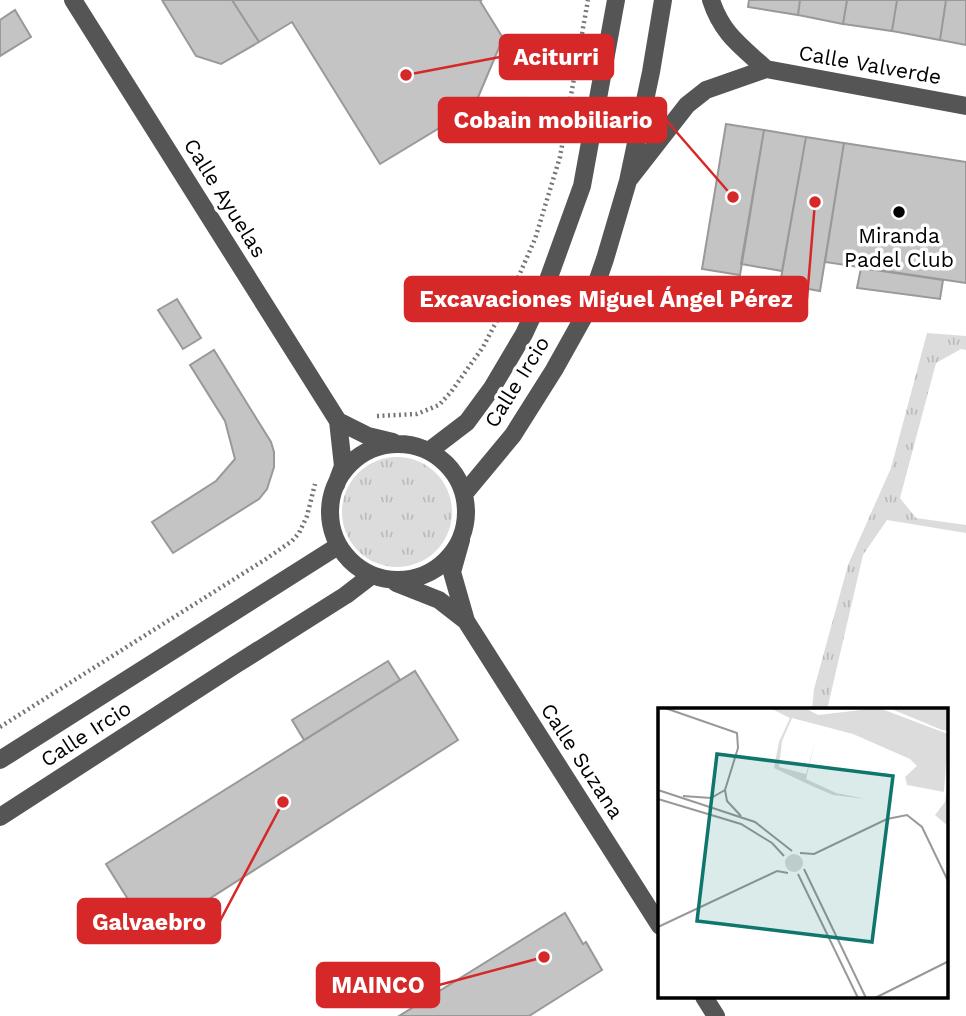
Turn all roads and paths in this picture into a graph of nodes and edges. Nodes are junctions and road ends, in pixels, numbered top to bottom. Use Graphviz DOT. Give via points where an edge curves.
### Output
graph roads {
  1 [pos="73,0"];
  2 [pos="616,0"];
  3 [pos="663,0"];
  4 [pos="711,0"];
  5 [pos="766,69"];
  6 [pos="966,106"];
  7 [pos="628,181"];
  8 [pos="338,421"];
  9 [pos="400,444"];
  10 [pos="429,451"];
  11 [pos="336,485"];
  12 [pos="464,494"];
  13 [pos="461,540"];
  14 [pos="338,545"];
  15 [pos="372,575"];
  16 [pos="390,580"];
  17 [pos="466,621"];
  18 [pos="0,760"];
  19 [pos="0,817"];
  20 [pos="658,923"];
  21 [pos="705,998"];
  22 [pos="716,1016"];
  1 -- 8 [label="street, Calle Ayuelas"];
  2 -- 10 [label="street, Calle Ircio" via="582,186 544,291 492,388 467,422"];
  3 -- 7 [label="street, Calle Ircio"];
  4 -- 5 [label="street, Calle Valverde" via="730,36"];
  5 -- 6 [label="street, Calle Valverde"];
  5 -- 7 [label="street, Calle Valverde" via="706,90 687,105"];
  7 -- 12 [label="street, Calle Ircio" via="587,311 513,435"];
  8 -- 9 [label="street" via="368,436"];
  8 -- 11 [label="street, Calle Ayuelas" via="343,466"];
  9 -- 10 [label="street"];
  9 -- 11 [label="street" via="362,455"];
  10 -- 12 [label="street" via="456,476"];
  11 -- 14 [label="street" via="330,505"];
  12 -- 13 [label="street" via="467,517"];
  13 -- 16 [label="street" via="432,572 411,580"];
  13 -- 17 [label="street, Calle Suzana" via="452,572"];
  14 -- 15 [label="street" via="353,563"];
  14 -- 18 [label="street, Calle Ircio"];
  15 -- 16 [label="street"];
  15 -- 19 [label="street, Calle Ircio"];
  16 -- 17 [label="street, Calle Suzana" via="439,600"];
  17 -- 20 [label="street, Calle Suzana"];
  21 -- 22 [label="street"];
}
